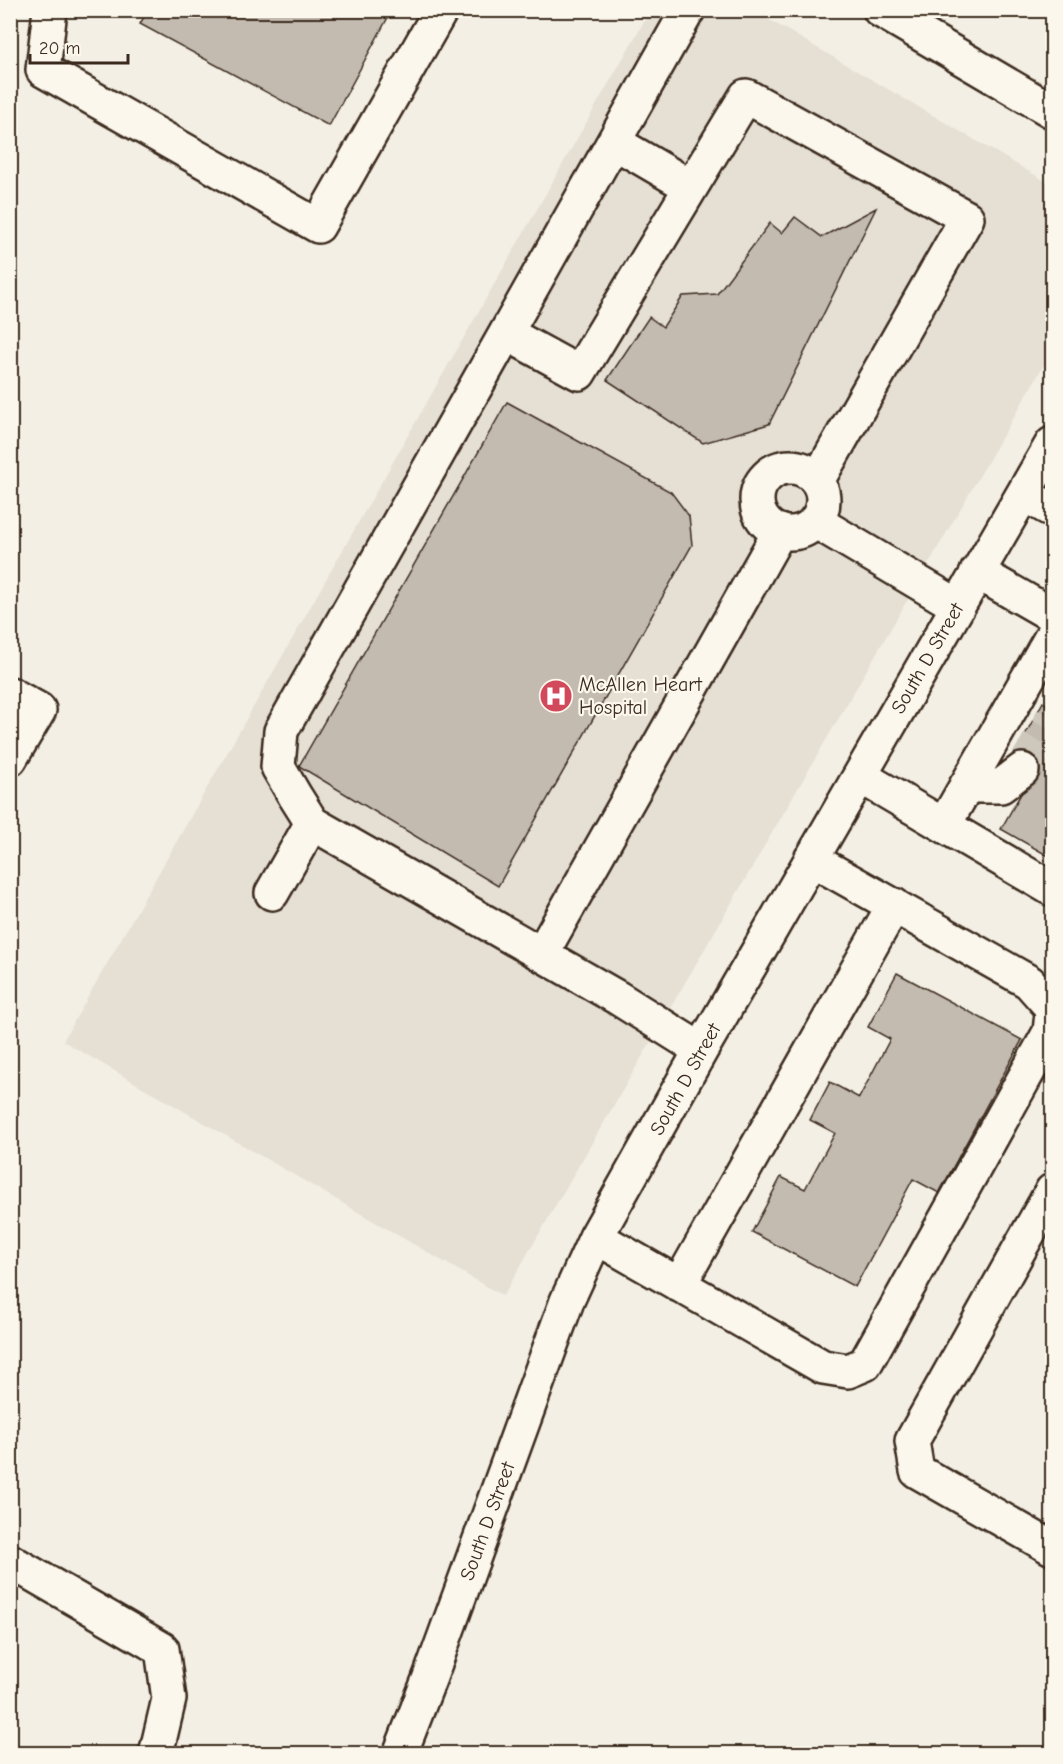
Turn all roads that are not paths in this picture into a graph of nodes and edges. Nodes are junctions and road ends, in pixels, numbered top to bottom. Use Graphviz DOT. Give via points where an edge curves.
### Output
graph roads {
  1 [pos="50,10"];
  2 [pos="441,10"];
  3 [pos="688,10"];
  4 [pos="880,10"];
  5 [pos="1053,111"];
  6 [pos="614,142"];
  7 [pos="691,187"];
  8 [pos="506,333"];
  9 [pos="1053,444"];
  10 [pos="817,481"];
  11 [pos="1039,502"];
  12 [pos="815,521"];
  13 [pos="780,531"];
  14 [pos="977,572"];
  15 [pos="958,606"];
  16 [pos="1053,615"];
  17 [pos="1050,649"];
  18 [pos="10,694"];
  19 [pos="10,759"];
  20 [pos="1022,770"];
  21 [pos="860,776"];
  22 [pos="966,786"];
  23 [pos="312,823"];
  24 [pos="944,825"];
  25 [pos="811,859"];
  26 [pos="1053,889"];
  27 [pos="272,893"];
  28 [pos="894,905"];
  29 [pos="542,953"];
  30 [pos="1053,1008"];
  31 [pos="1053,1013"];
  32 [pos="701,1050"];
  33 [pos="1053,1191"];
  34 [pos="597,1237"];
  35 [pos="679,1285"];
  36 [pos="1053,1548"];
  37 [pos="10,1562"];
  38 [pos="156,1754"];
  39 [pos="400,1754"];
  1 -- 2 [label="street" via="43,70 318,226"];
  3 -- 6 [label="street"];
  4 -- 5 [label="street"];
  6 -- 7 [label="street"];
  6 -- 8 [label="street"];
  7 -- 8 [label="street" via="579,373"];
  7 -- 10 [label="street" via="746,96 967,218"];
  8 -- 23 [label="street" via="281,731 278,767"];
  9 -- 11 [label="street, South D Street"];
  10 -- 12 [label="street" via="823,501"];
  10 -- 13 [label="street" via="810,473 790,466 779,467 763,480 756,500 758,510 762,520"];
  11 -- 14 [label="street, South D Street"];
  12 -- 13 [label="street" via="800,532"];
  12 -- 15 [label="street"];
  13 -- 29 [label="street"];
  14 -- 15 [label="street, South D Street"];
  14 -- 16 [label="street"];
  15 -- 21 [label="street, South D Street"];
  17 -- 22 [label="street"];
  18 -- 19 [label="street" via="39,710"];
  20 -- 22 [label="street" via="1001,786"];
  21 -- 24 [label="street"];
  21 -- 25 [label="street, South D Street"];
  22 -- 24 [label="street"];
  23 -- 27 [label="street"];
  23 -- 29 [label="street"];
  24 -- 26 [label="street"];
  25 -- 28 [label="street"];
  25 -- 32 [label="street, South D Street"];
  28 -- 30 [label="street" via="1029,982"];
  28 -- 35 [label="street"];
  29 -- 32 [label="street"];
  31 -- 35 [label="street" via="1050,1032 865,1364 848,1371 824,1367"];
  32 -- 34 [label="street, South D Street"];
  33 -- 36 [label="street" via="912,1441 917,1472"];
  34 -- 35 [label="street"];
  34 -- 39 [label="street, South D Street" via="567,1302"];
  37 -- 38 [label="street" via="162,1649 169,1699"];
}
